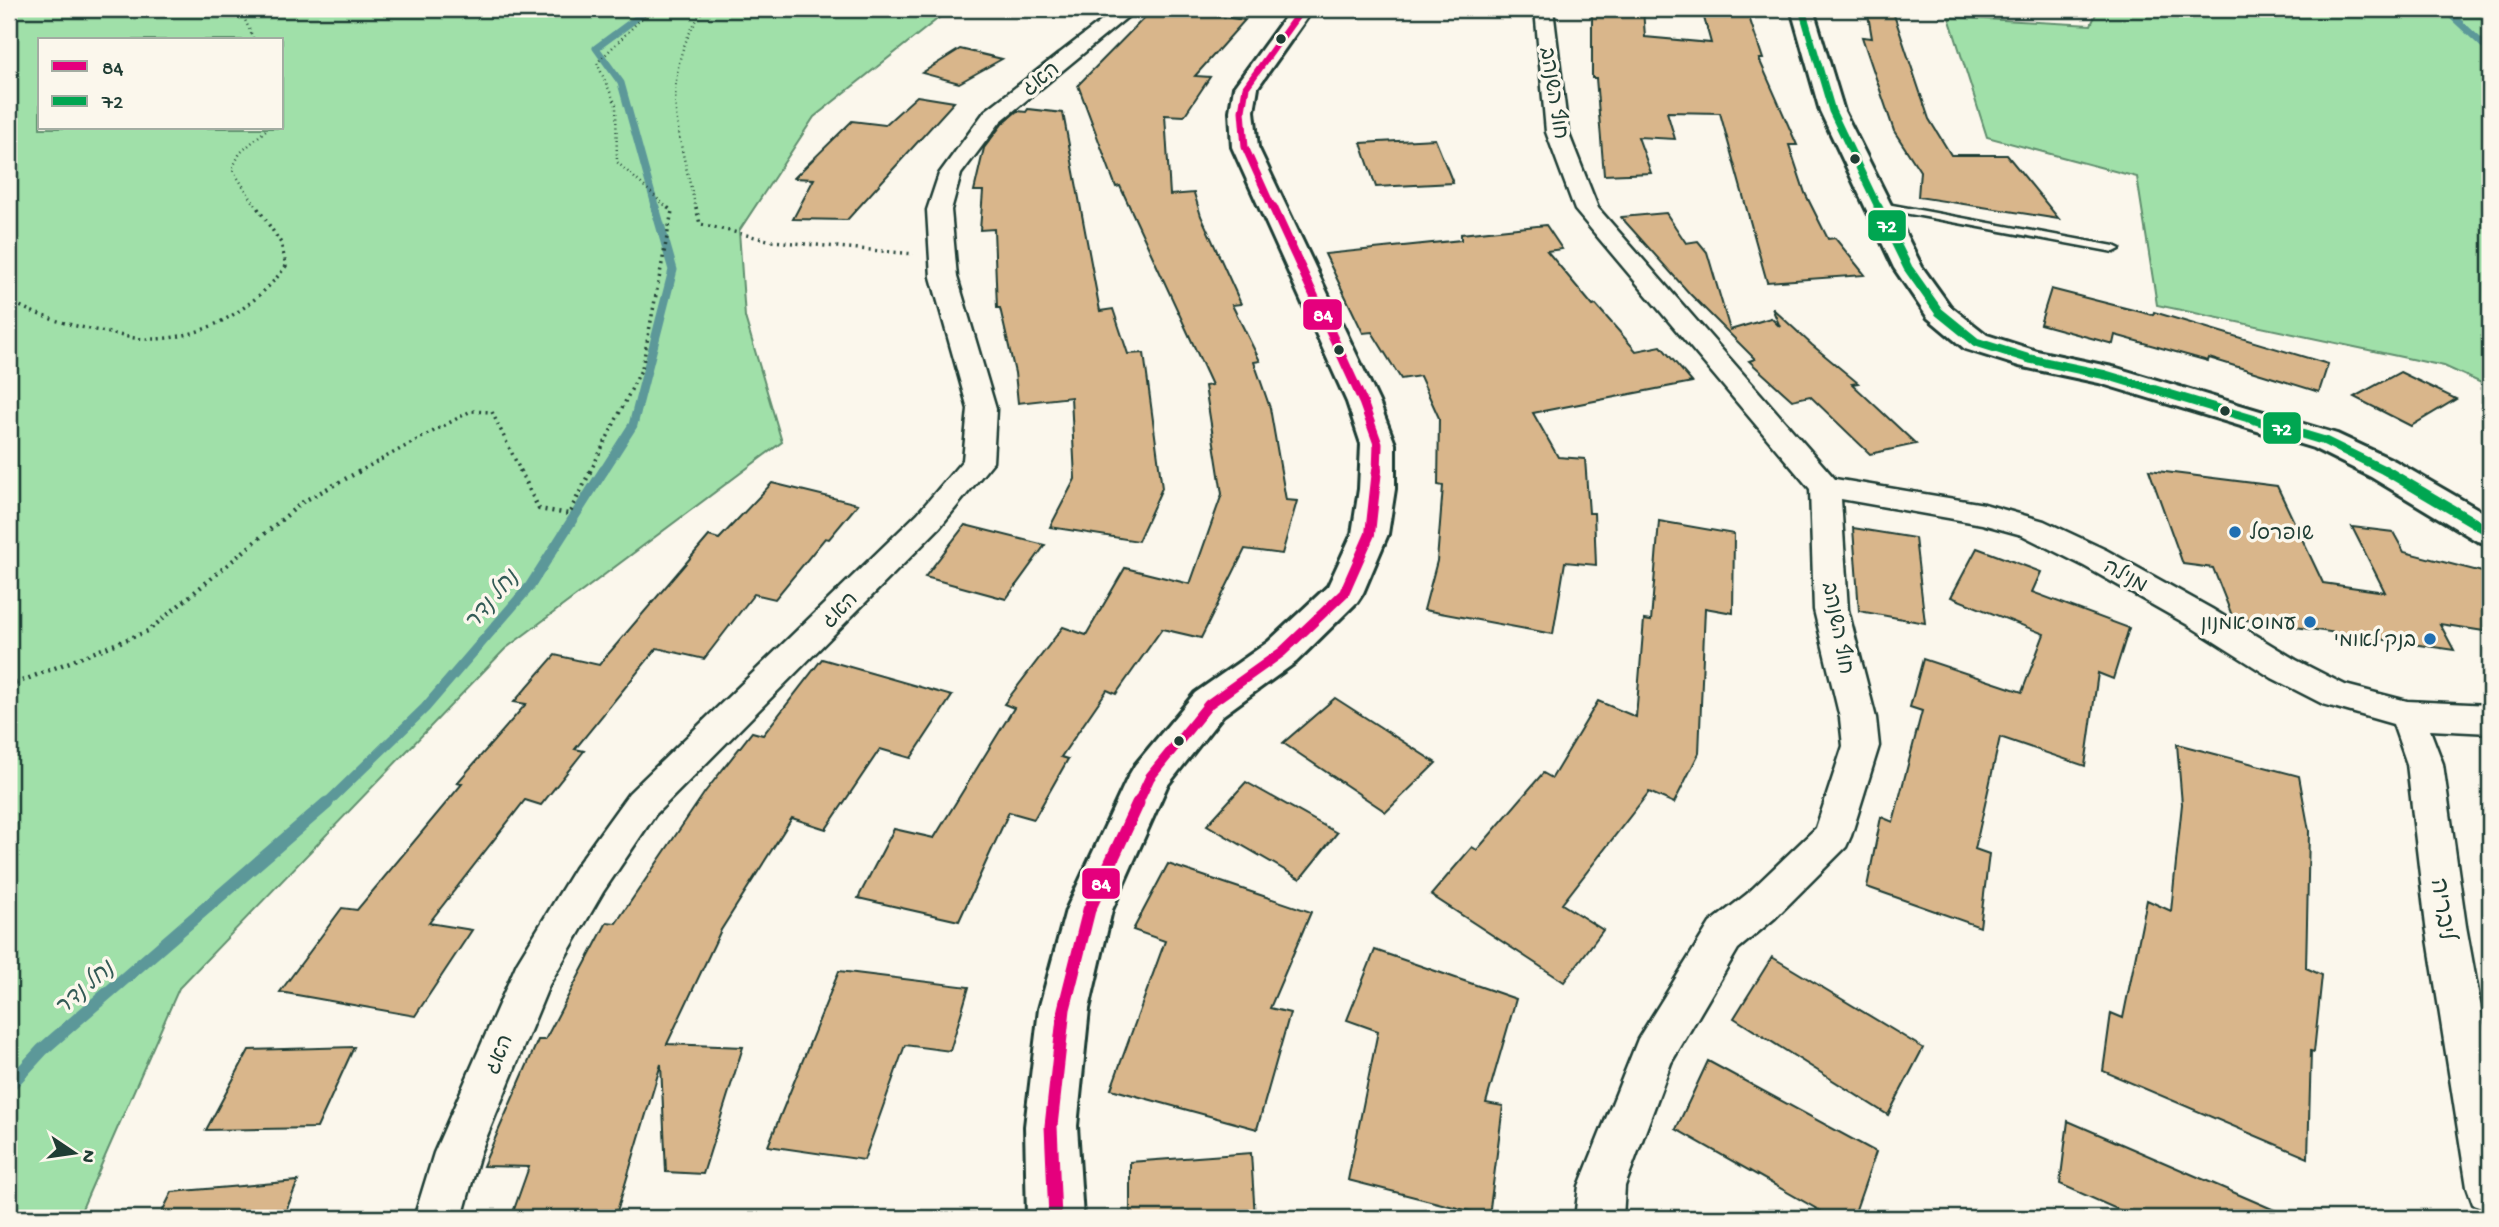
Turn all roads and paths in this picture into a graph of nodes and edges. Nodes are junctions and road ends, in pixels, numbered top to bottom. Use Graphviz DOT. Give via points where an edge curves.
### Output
graph roads {
  1 [pos="243,9"];
  2 [pos="651,9"];
  3 [pos="704,9"];
  4 [pos="1128,9"];
  5 [pos="1302,9"];
  6 [pos="1544,9"];
  7 [pos="1802,9"];
  8 [pos="253,38"];
  9 [pos="266,130"];
  10 [pos="1876,205"];
  11 [pos="2114,249"];
  12 [pos="943,257"];
  13 [pos="9,300"];
  14 [pos="1825,487"];
  15 [pos="2490,531"];
  16 [pos="9,686"];
  17 [pos="2407,716"];
  18 [pos="2490,719"];
  19 [pos="2490,1187"];
  20 [pos="438,1218"];
  21 [pos="1055,1218"];
  22 [pos="1599,1218"];
  1 -- 8 [label="path"];
  2 -- 16 [label="path" via="597,63 616,105 617,162 672,211 642,368 569,514 539,509 492,412 471,411 304,501 148,631"];
  3 -- 12 [label="path" via="692,22 675,71 676,122 700,224 772,241"];
  4 -- 12 [label="street, האג" via="993,116 957,164 939,210"];
  5 -- 21 [label="street" via="1246,87 1242,111 1245,147 1378,444 1370,534 1344,593 1282,652 1209,704 1150,777 1121,837 1089,910 1065,1009 1051,1126"];
  6 -- 14 [label="street, חוף השנהב" via="1557,132 1587,211"];
  7 -- 10 [label="street" via="1832,111"];
  9 -- 13 [label="path" via="240,153 232,169 281,243 286,266 251,303 184,336 151,340 79,327 27,311"];
  10 -- 11 [label="lane"];
  10 -- 15 [label="street" via="1908,268 1939,312 1976,342 2106,375 2325,441"];
  12 -- 20 [label="street, האג" via="944,277 982,409 978,462 929,520 642,803 532,976 457,1153"];
  14 -- 17 [label="street, מנילה" via="1984,514 2033,528 2095,558 2335,695"];
  14 -- 22 [label="street, חוף השנהב" via="1831,610 1861,746 1832,836 1724,936 1653,1053 1602,1186"];
  17 -- 18 [label="street"];
  17 -- 19 [label="street, ליבריה" via="2425,764 2446,926"];
}
